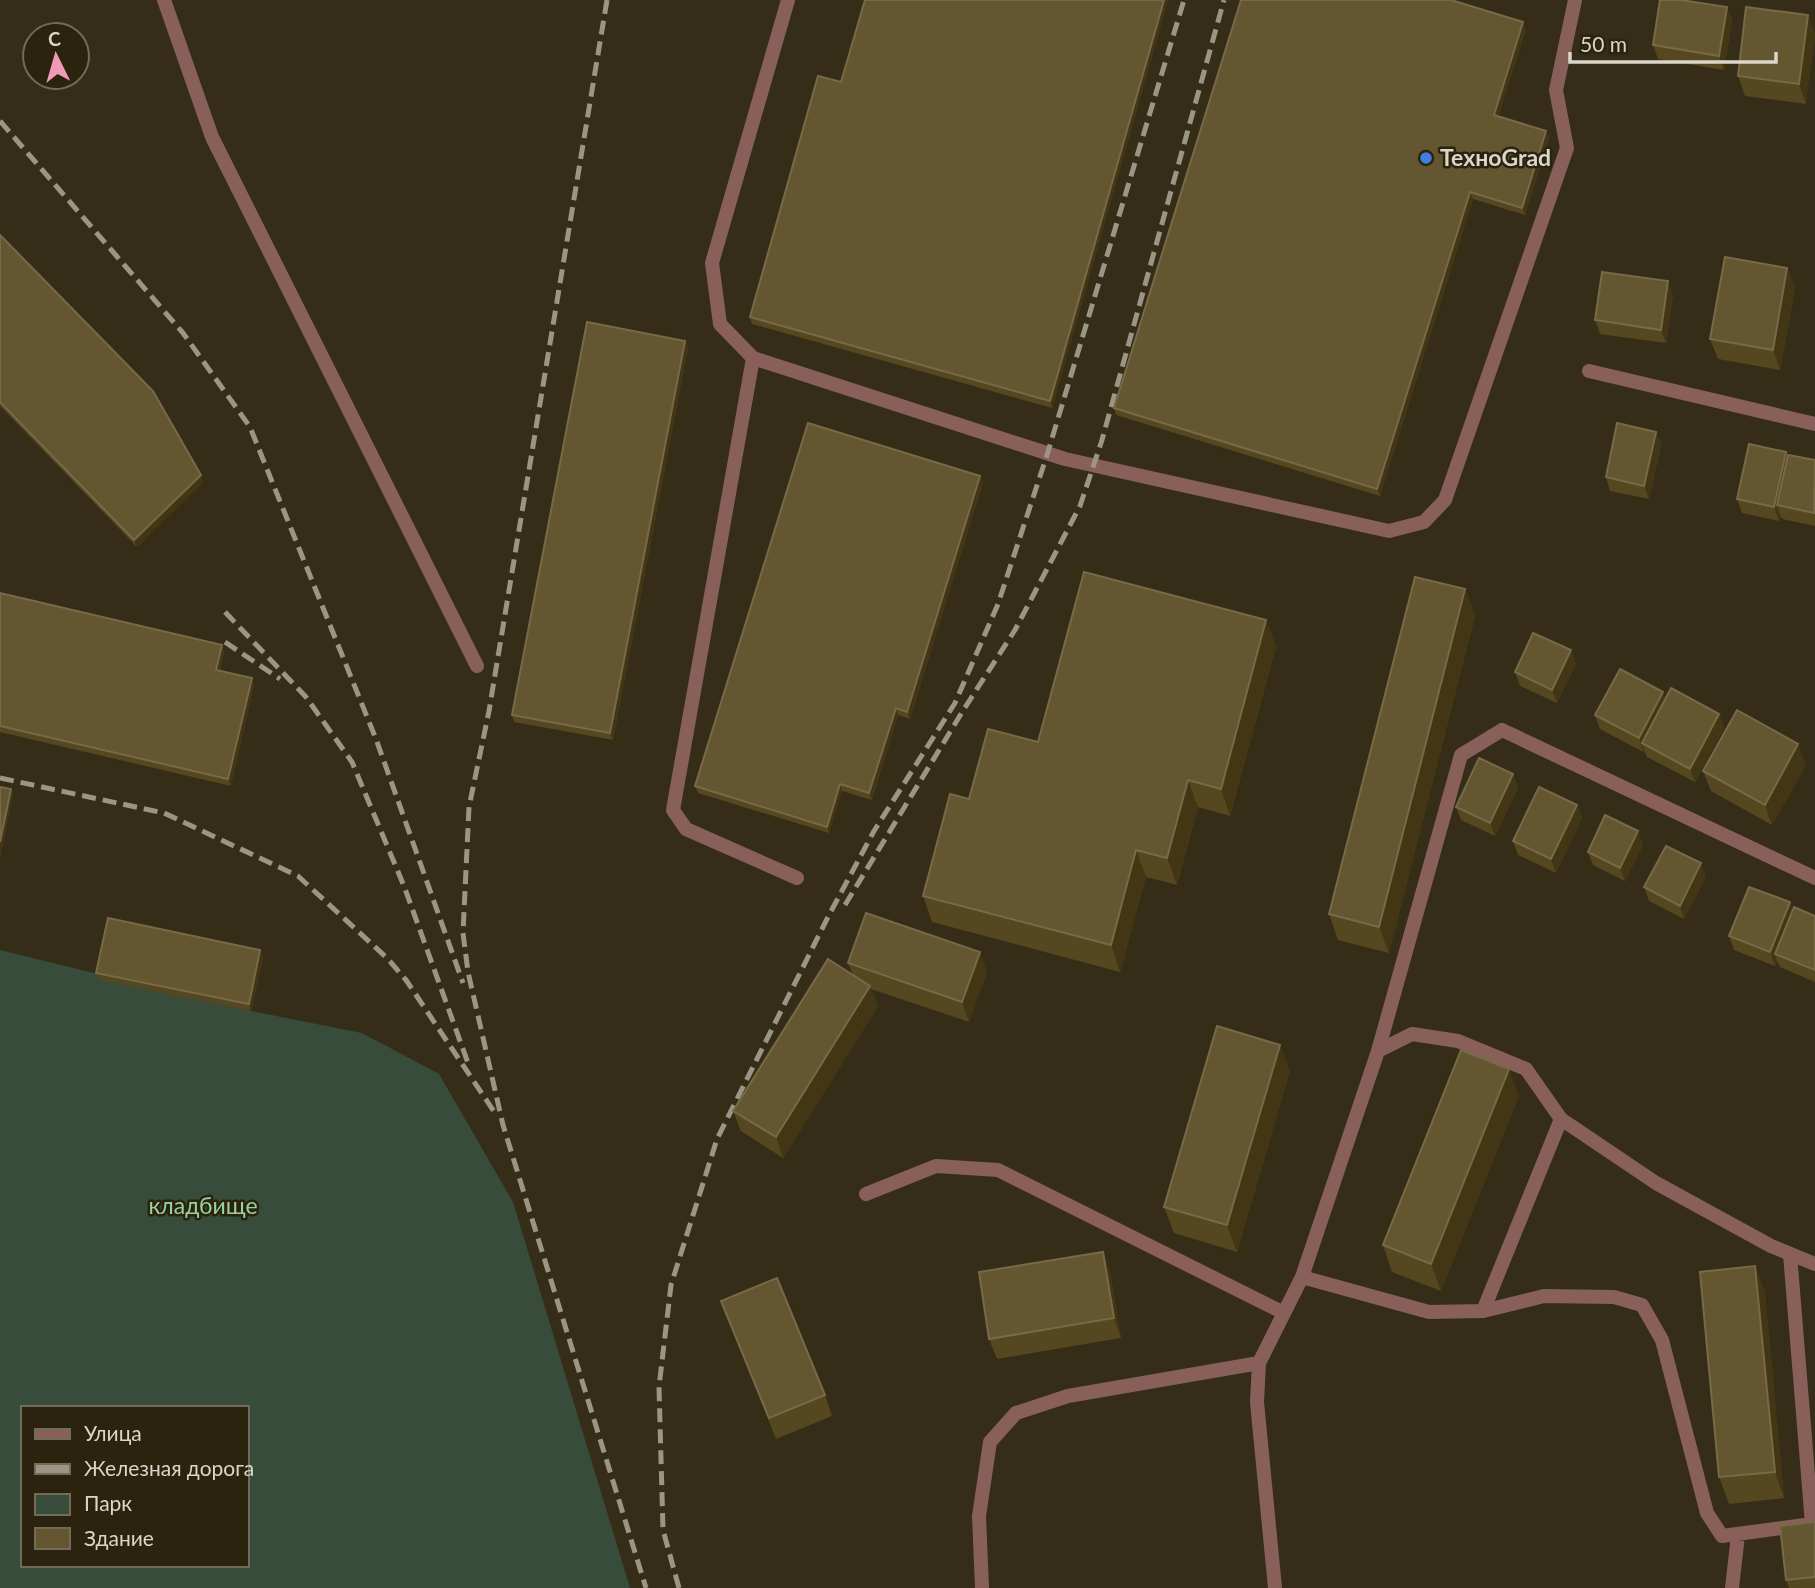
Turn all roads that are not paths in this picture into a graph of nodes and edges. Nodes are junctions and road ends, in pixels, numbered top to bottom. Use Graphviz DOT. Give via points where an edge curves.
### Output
graph roads {
  1 [pos="164,0"];
  2 [pos="788,0"];
  3 [pos="1575,0"];
  4 [pos="753,358"];
  5 [pos="1588,372"];
  6 [pos="1815,424"];
  7 [pos="477,666"];
  8 [pos="797,878"];
  9 [pos="1815,878"];
  10 [pos="1378,1051"];
  11 [pos="1561,1119"];
  12 [pos="866,1194"];
  13 [pos="1790,1254"];
  14 [pos="1815,1264"];
  15 [pos="1302,1276"];
  16 [pos="1483,1311"];
  17 [pos="1284,1313"];
  18 [pos="1259,1363"];
  19 [pos="1814,1524"];
  20 [pos="1738,1535"];
  21 [pos="982,1588"];
  22 [pos="1275,1588"];
  23 [pos="1732,1588"];
  1 -- 7 [label="street" via="212,137"];
  2 -- 4 [label="street" via="712,263 720,324"];
  3 -- 4 [label="street" via="1556,90 1567,148 1445,500 1424,522 1389,531 1065,459"];
  4 -- 8 [label="street" via="673,810 686,829"];
  5 -- 6 [label="street"];
  9 -- 10 [label="street" via="1502,730 1461,755"];
  10 -- 11 [label="street" via="1412,1034 1458,1041 1526,1069"];
  10 -- 15 [label="street"];
  11 -- 13 [label="street" via="1656,1183"];
  11 -- 16 [label="street"];
  12 -- 17 [label="street" via="936,1167 998,1170"];
  13 -- 14 [label="street"];
  13 -- 19 [label="street"];
  15 -- 16 [label="street" via="1429,1312"];
  15 -- 17 [label="street"];
  16 -- 20 [label="street" via="1544,1296 1614,1297 1642,1305 1662,1340 1707,1513 1722,1536"];
  17 -- 18 [label="street"];
  18 -- 21 [label="street" via="1068,1396 1016,1413 990,1442 979,1516"];
  18 -- 22 [label="street" via="1256,1402"];
  19 -- 20 [label="street"];
  20 -- 23 [label="street"];
}
